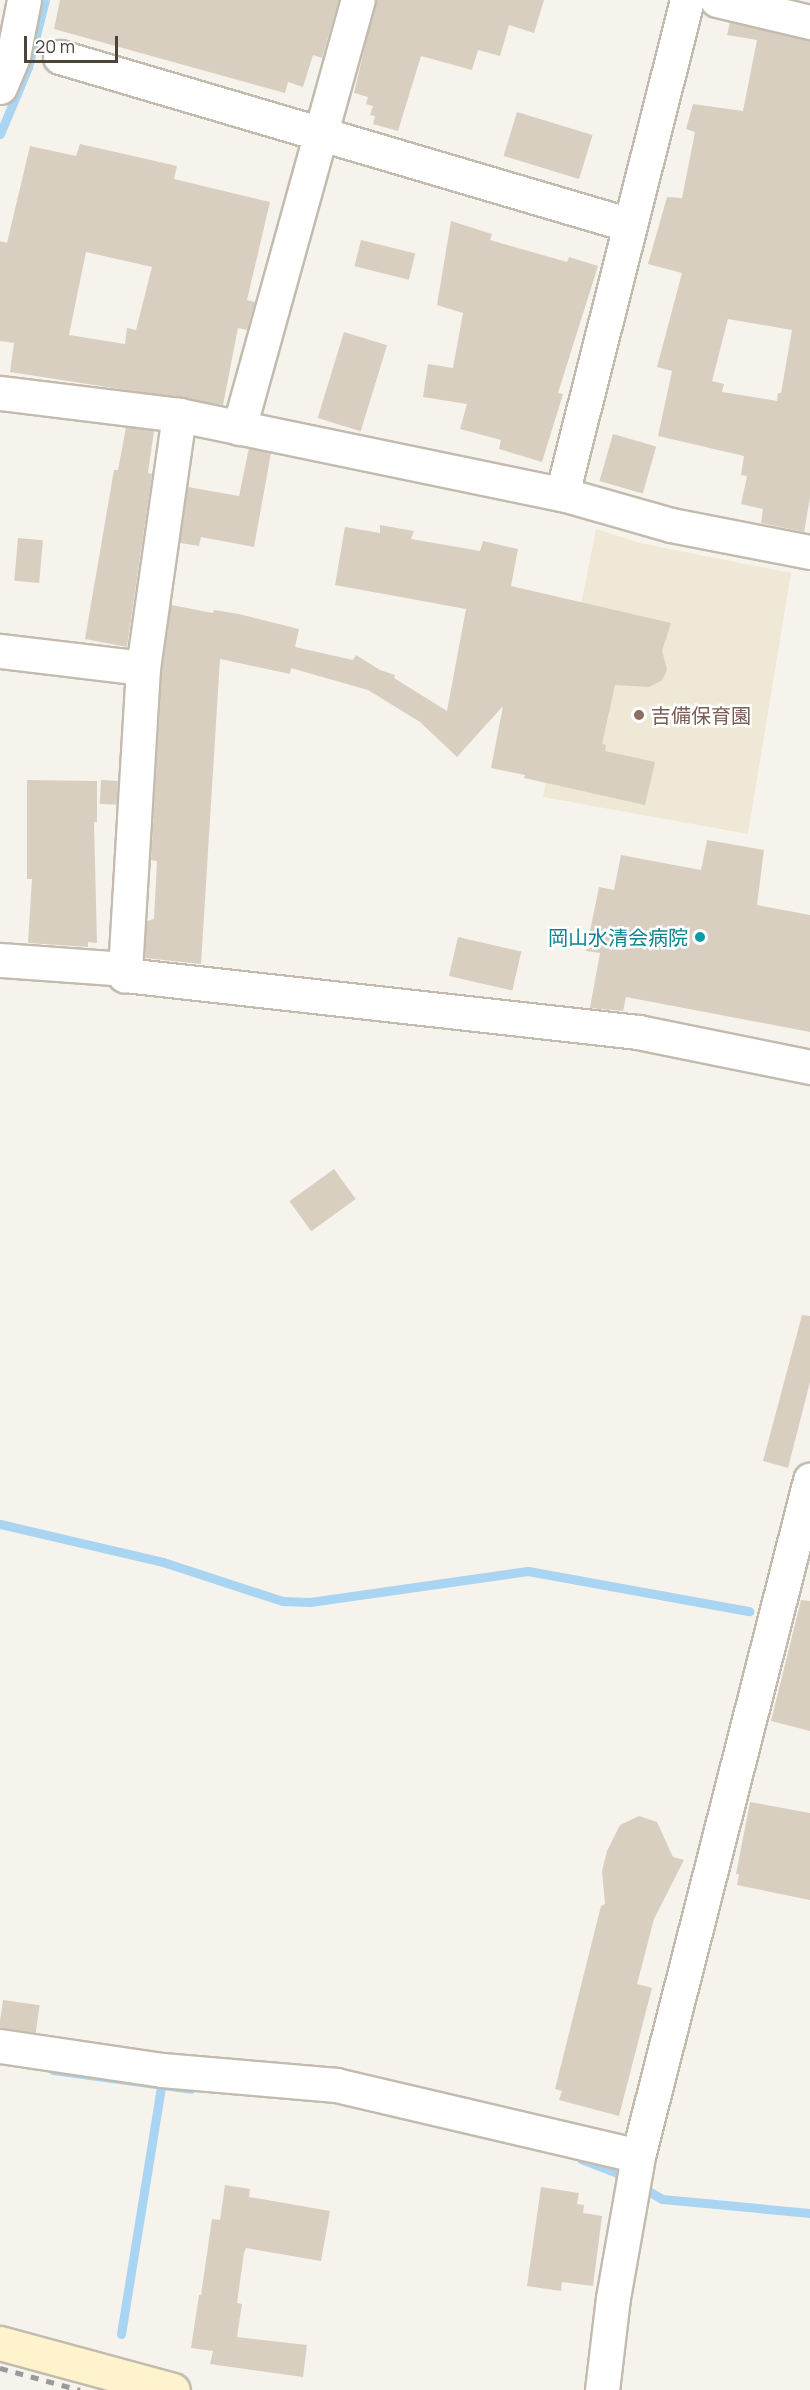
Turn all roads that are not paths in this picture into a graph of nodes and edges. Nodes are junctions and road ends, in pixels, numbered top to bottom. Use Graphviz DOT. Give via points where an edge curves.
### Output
graph roads {
  1 [pos="24,0"];
  2 [pos="358,0"];
  3 [pos="687,0"];
  4 [pos="717,0"];
  5 [pos="810,22"];
  6 [pos="6,54"];
  7 [pos="60,57"];
  8 [pos="0,87"];
  9 [pos="321,135"];
  10 [pos="630,225"];
  11 [pos="0,393"];
  12 [pos="179,415"];
  13 [pos="239,428"];
  14 [pos="562,494"];
  15 [pos="810,552"];
  16 [pos="0,651"];
  17 [pos="143,668"];
  18 [pos="0,960"];
  19 [pos="125,969"];
  20 [pos="810,1067"];
  21 [pos="810,1480"];
  22 [pos="0,2046"];
  23 [pos="635,2173"];
  24 [pos="0,2343"];
  25 [pos="173,2390"];
  26 [pos="602,2390"];
  1 -- 6 [label="street"];
  2 -- 9 [label="street"];
  3 -- 10 [label="street"];
  4 -- 5 [label="street"];
  6 -- 8 [label="street"];
  7 -- 9 [label="street"];
  9 -- 10 [label="street"];
  9 -- 13 [label="street"];
  10 -- 14 [label="street"];
  11 -- 12 [label="street"];
  12 -- 13 [label="street"];
  12 -- 17 [label="street"];
  13 -- 14 [label="street"];
  14 -- 15 [label="street" via="671,525"];
  16 -- 17 [label="street"];
  17 -- 19 [label="street"];
  18 -- 19 [label="street"];
  19 -- 20 [label="street" via="125,975 638,1032"];
  21 -- 23 [label="street"];
  22 -- 23 [label="street" via="162,2070 336,2085"];
  23 -- 26 [label="street"];
  24 -- 25 [label="main road"];
}
